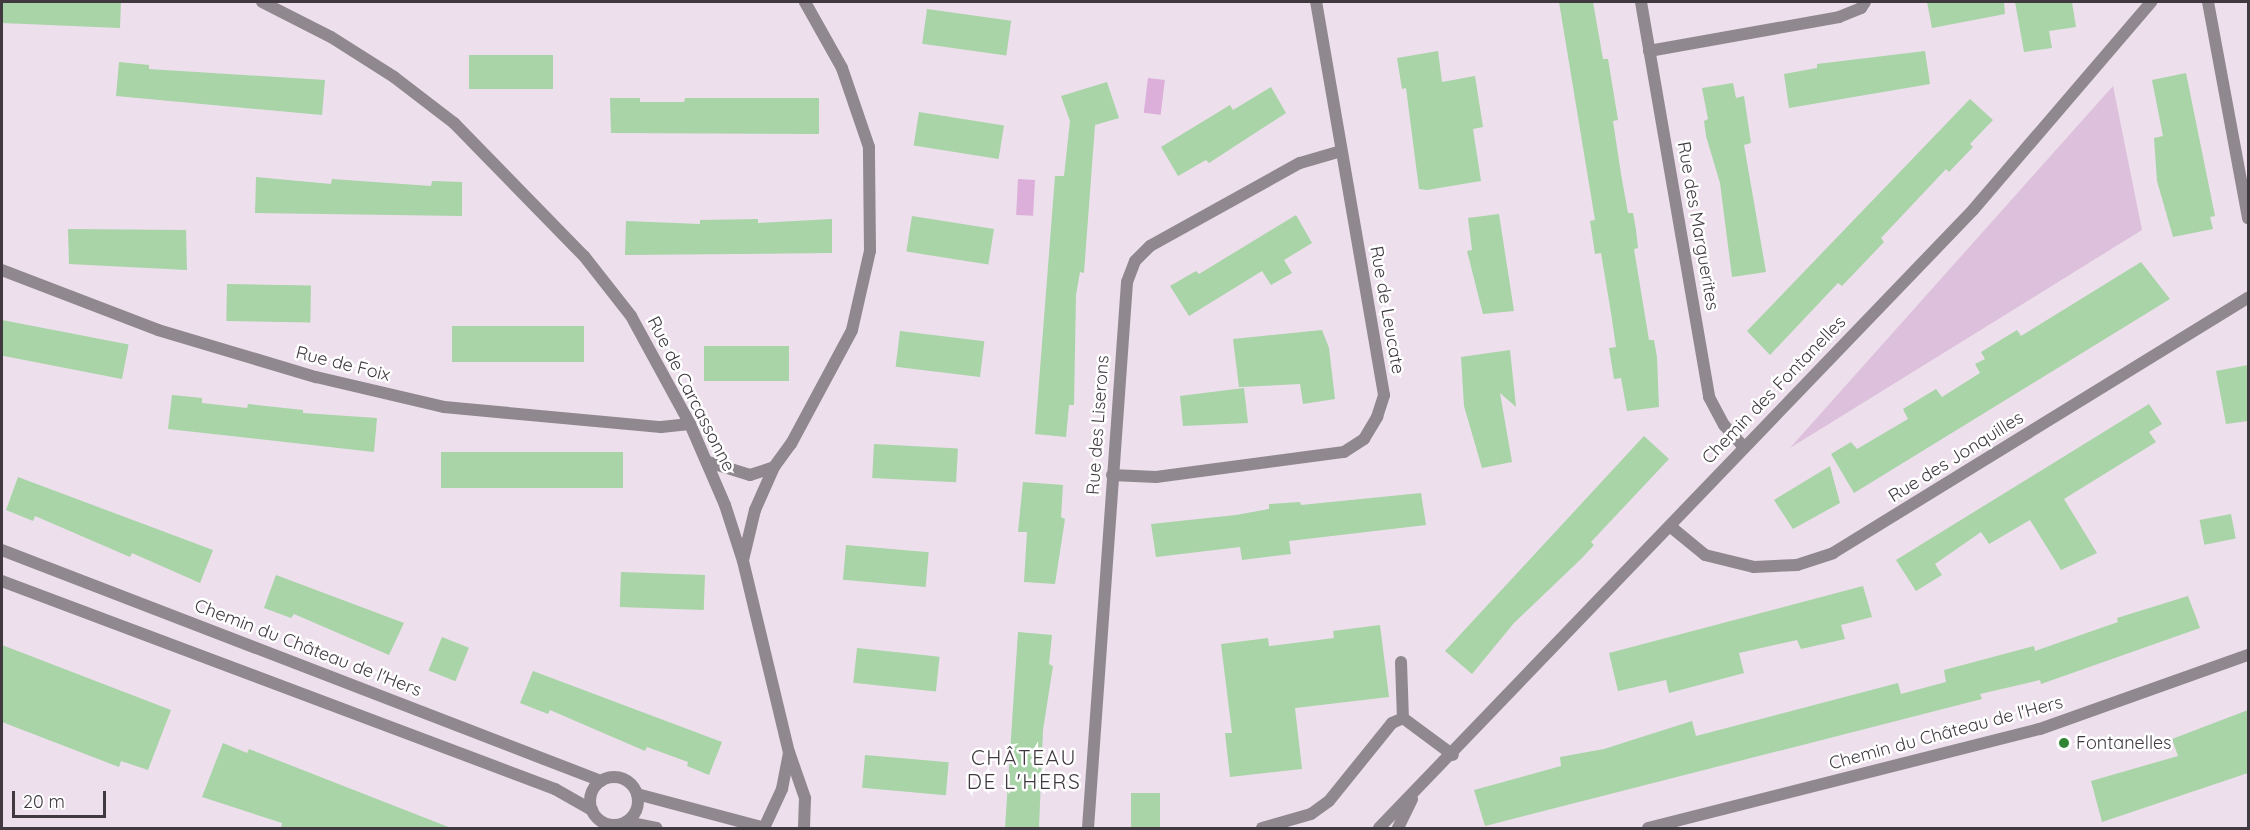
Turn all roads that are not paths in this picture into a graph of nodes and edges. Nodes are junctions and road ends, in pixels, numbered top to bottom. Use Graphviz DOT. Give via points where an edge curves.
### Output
graph roads {
  1 [pos="262,2"];
  2 [pos="805,2"];
  3 [pos="1316,2"];
  4 [pos="1641,2"];
  5 [pos="1865,2"];
  6 [pos="2151,2"];
  7 [pos="2208,2"];
  8 [pos="1649,51"];
  9 [pos="1341,152"];
  10 [pos="2248,218"];
  11 [pos="2,270"];
  12 [pos="2248,298"];
  13 [pos="690,424"];
  14 [pos="1744,447"];
  15 [pos="708,462"];
  16 [pos="774,467"];
  17 [pos="1112,475"];
  18 [pos="1671,527"];
  19 [pos="2,550"];
  20 [pos="742,561"];
  21 [pos="2,581"];
  22 [pos="2248,655"];
  23 [pos="1401,662"];
  24 [pos="1403,718"];
  25 [pos="789,752"];
  26 [pos="1453,755"];
  27 [pos="601,781"];
  28 [pos="637,794"];
  29 [pos="1414,795"];
  30 [pos="592,810"];
  31 [pos="626,822"];
  32 [pos="603,825"];
  33 [pos="656,828"];
  34 [pos="764,828"];
  35 [pos="804,828"];
  36 [pos="1088,828"];
  37 [pos="1262,828"];
  38 [pos="1379,828"];
  39 [pos="1398,828"];
  40 [pos="1648,828"];
  1 -- 13 [label="street, Rue de Carcassonne" via="331,37 394,77 454,123 516,183 584,256 631,316"];
  2 -- 16 [label="street" via="842,68 869,147 870,251 852,330 791,444"];
  3 -- 9 [label="street, Rue de Leucate"];
  4 -- 8 [label="street, Rue des Marguerites"];
  5 -- 8 [label="street" via="1861,8 1839,17"];
  6 -- 14 [label="street, Chemin des Fontanelles" via="1973,210"];
  7 -- 10 [label="street"];
  8 -- 14 [label="street, Rue des Marguerites" via="1709,397 1724,425"];
  9 -- 17 [label="street, Rue des Liserons" via="1299,163 1150,246 1135,261 1127,282"];
  9 -- 17 [label="street, Rue de Leucate" via="1384,394 1364,439 1344,452 1156,477"];
  11 -- 13 [label="street, Rue de Foix" via="158,330 316,377 444,407 572,421 661,427"];
  12 -- 18 [label="street, Rue des Jonquilles" via="1833,553 1797,565 1754,567 1705,555"];
  13 -- 15 [label="street, Rue de Carcassonne"];
  14 -- 18 [label="street, Chemin des Fontanelles"];
  15 -- 16 [label="street" via="750,475"];
  15 -- 20 [label="street, Rue de Carcassonne"];
  16 -- 20 [label="street" via="755,510"];
  17 -- 36 [label="street, Rue des Liserons"];
  18 -- 26 [label="street, Chemin des Fontanelles"];
  19 -- 27 [label="street, Chemin du Château de l'Hers"];
  20 -- 25 [label="street, Rue de Carcassonne"];
  21 -- 30 [label="street" via="555,789"];
  22 -- 40 [label="street, Chemin du Château de l'Hers" via="2040,729"];
  23 -- 24 [label="street"];
  24 -- 26 [label="street"];
  24 -- 37 [label="street" via="1392,723 1329,801 1311,814"];
  25 -- 34 [label="street, Rue de Carcassonne" via="782,789"];
  25 -- 35 [label="street, Rue de Carcassonne" via="805,798"];
  26 -- 29 [label="street, Chemin des Fontanelles"];
  27 -- 28 [label="street, Chemin du Château de l'Hers" via="622,778"];
  27 -- 30 [label="street" via="592,794"];
  28 -- 31 [label="street" via="638,807"];
  28 -- 34 [label="street, Chemin du Château de l'Hers"];
  29 -- 38 [label="street, Chemin des Fontanelles"];
  29 -- 39 [label="street, Chemin des Fontanelles"];
  30 -- 32 [label="street"];
  31 -- 32 [label="street"];
  31 -- 33 [label="street"];
}
